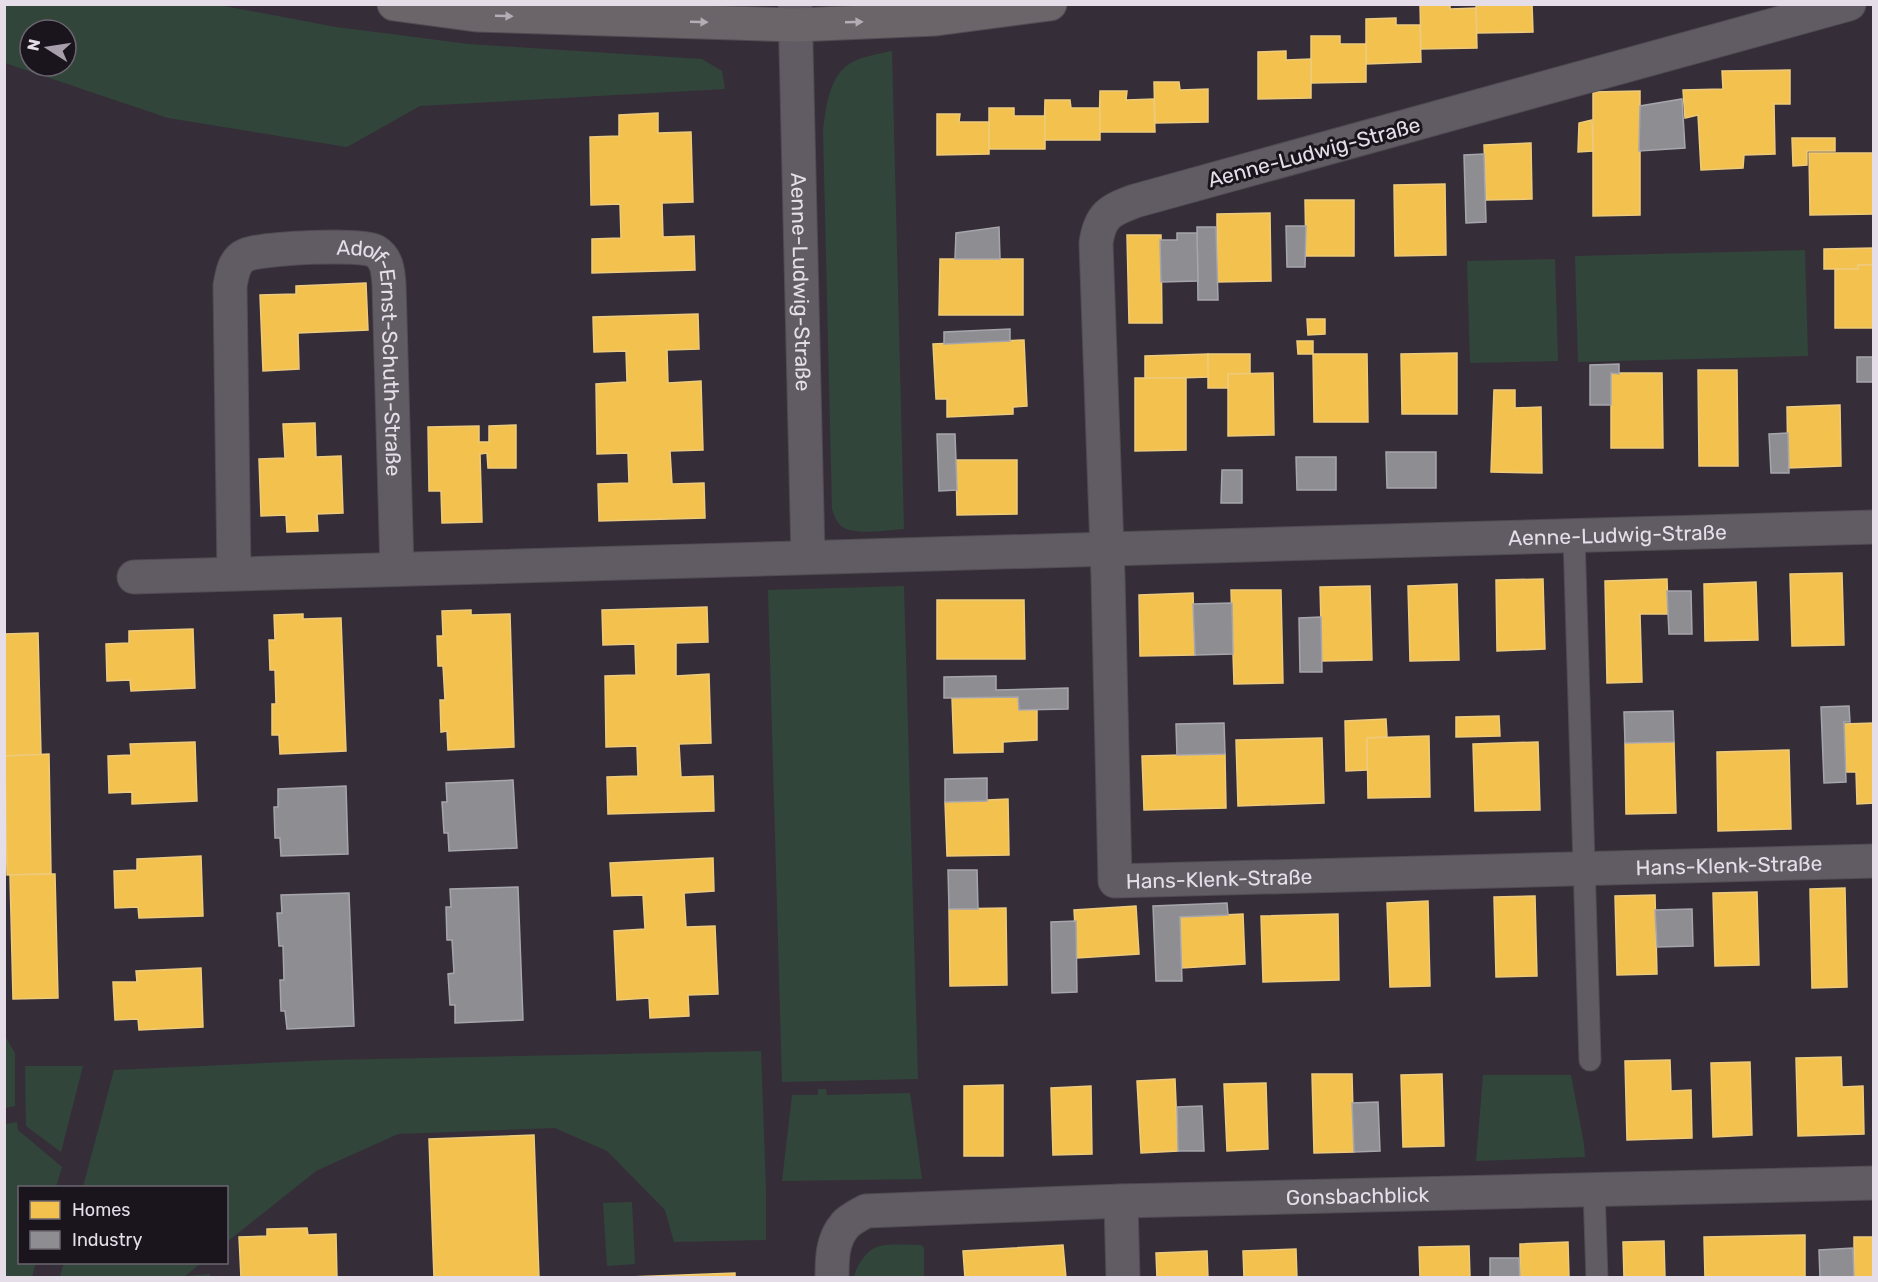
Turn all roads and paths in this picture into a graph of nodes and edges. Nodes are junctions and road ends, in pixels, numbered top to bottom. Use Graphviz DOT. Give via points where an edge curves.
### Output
graph roads {
  1 [pos="394,4"];
  2 [pos="1050,4"];
  3 [pos="1849,4"];
  4 [pos="795,15"];
  5 [pos="1874,527"];
  6 [pos="1574,536"];
  7 [pos="1107,549"];
  8 [pos="808,557"];
  9 [pos="397,569"];
  10 [pos="234,573"];
  11 [pos="134,577"];
  12 [pos="1874,861"];
  13 [pos="1584,869"];
  14 [pos="1590,1060"];
  15 [pos="1874,1183"];
  16 [pos="1594,1190"];
  17 [pos="1121,1201"];
  18 [pos="832,1278"];
  19 [pos="1123,1278"];
  20 [pos="1597,1278"];
  1 -- 4 [label="main road, one-way" via="476,15"];
  4 -- 2 [label="main road, one-way" via="936,19"];
  3 -- 7 [label="street, Aenne-Ludwig-Straße" via="1135,201 1108,214 1098,230 1096,243"];
  4 -- 8 [label="street, Aenne-Ludwig-Straße"];
  5 -- 6 [label="street, Aenne-Ludwig-Straße"];
  6 -- 7 [label="street, Aenne-Ludwig-Straße"];
  6 -- 13 [label="lane"];
  7 -- 8 [label="street, Aenne-Ludwig-Straße"];
  7 -- 13 [label="street, Hans-Klenk-Straße" via="1115,881"];
  8 -- 9 [label="street, Aenne-Ludwig-Straße"];
  9 -- 10 [label="street"];
  9 -- 10 [label="street, Adolf-Ernst-Schuth-Straße" via="390,284 386,262 375,250 358,247 262,250 244,255 234,267 230,286"];
  10 -- 11 [label="street"];
  12 -- 13 [label="street, Hans-Klenk-Straße"];
  13 -- 14 [label="lane"];
  15 -- 16 [label="street, Gonsbachblick"];
  16 -- 17 [label="street, Gonsbachblick"];
  16 -- 20 [label="lane"];
  17 -- 18 [label="street, Gonsbachblick" via="866,1211 846,1224 837,1239 832,1252"];
  17 -- 19 [label="street"];
}
